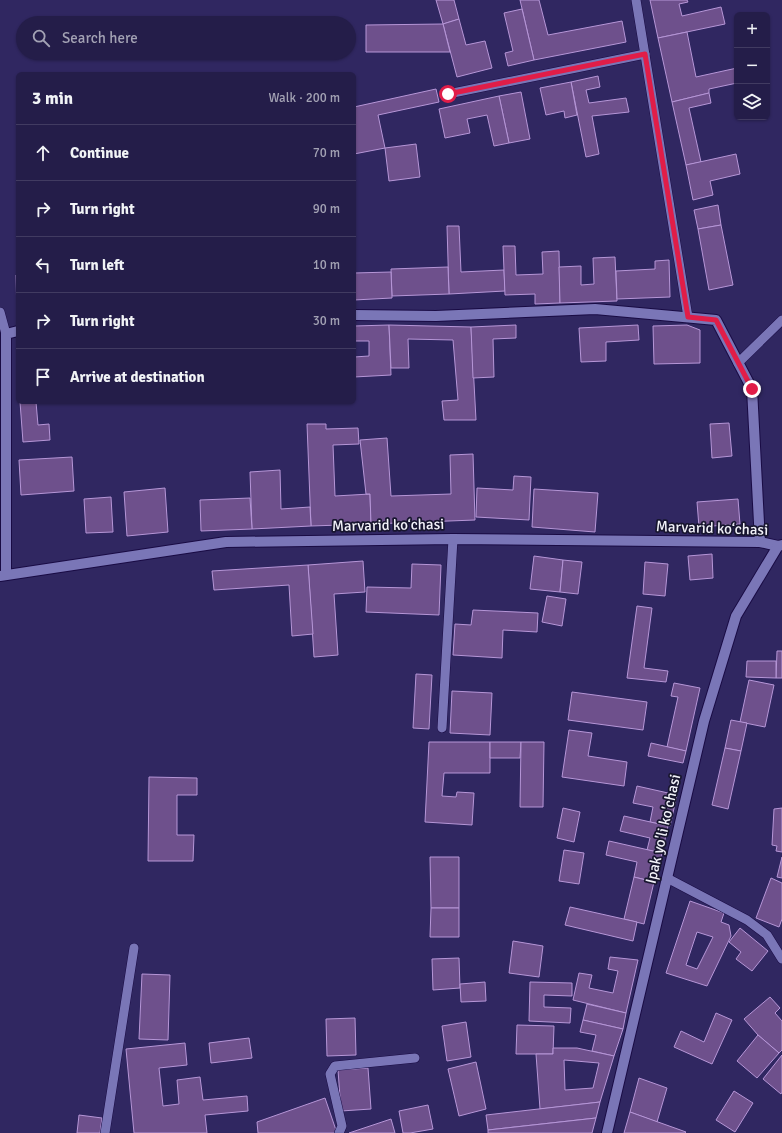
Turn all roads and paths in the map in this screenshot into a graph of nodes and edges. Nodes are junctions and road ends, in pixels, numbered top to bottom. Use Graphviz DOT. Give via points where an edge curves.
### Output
graph roads {
  1 [pos="636,0"];
  2 [pos="645,54"];
  3 [pos="448,94"];
  4 [pos="0,312"];
  5 [pos="356,315"];
  6 [pos="688,317"];
  7 [pos="782,320"];
  8 [pos="16,332"];
  9 [pos="6,334"];
  10 [pos="738,363"];
  11 [pos="453,539"];
  12 [pos="760,542"];
  13 [pos="780,546"];
  14 [pos="3,575"];
  15 [pos="442,728"];
  16 [pos="667,878"];
  17 [pos="134,948"];
  18 [pos="782,959"];
  19 [pos="415,1058"];
  20 [pos="105,1133"];
  21 [pos="339,1133"];
  22 [pos="607,1133"];
  1 -- 2 [label="lane"];
  2 -- 3 [label="lane"];
  2 -- 6 [label="lane"];
  4 -- 9 [label="lane"];
  5 -- 6 [label="street" via="436,316 595,309"];
  6 -- 10 [label="street" via="716,320"];
  7 -- 10 [label="lane"];
  8 -- 9 [label="street"];
  9 -- 14 [label="street"];
  10 -- 12 [label="street" via="752,389"];
  11 -- 12 [label="street, Marvarid koʻchasi"];
  11 -- 14 [label="street, Marvarid koʻchasi" via="226,542"];
  11 -- 15 [label="lane"];
  12 -- 13 [label="street, Marvarid koʻchasi"];
  13 -- 16 [label="street, Ipak yo'li ko'chasi" via="736,616 704,721"];
  16 -- 18 [label="lane" via="747,920 767,935"];
  16 -- 22 [label="street, Ipak yo'li ko'chasi"];
  17 -- 20 [label="lane"];
  19 -- 21 [label="lane" via="336,1066 330,1074 342,1126"];
}
